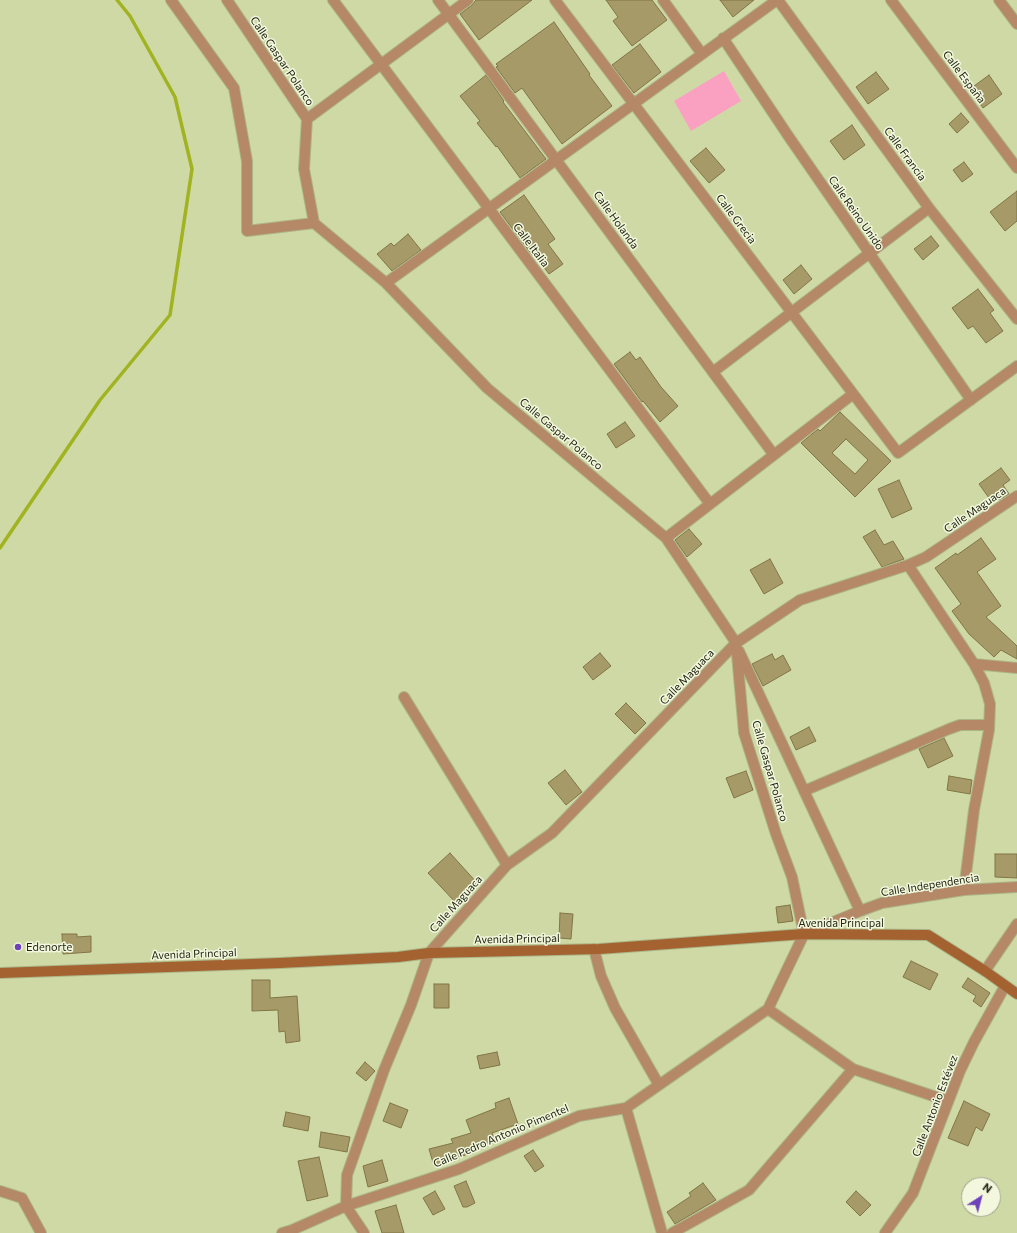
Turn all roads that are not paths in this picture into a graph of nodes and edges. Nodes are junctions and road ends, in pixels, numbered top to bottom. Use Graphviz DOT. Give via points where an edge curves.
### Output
graph roads {
  1 [pos="171,0"];
  2 [pos="227,0"];
  3 [pos="333,0"];
  4 [pos="438,0"];
  5 [pos="468,0"];
  6 [pos="555,0"];
  7 [pos="663,0"];
  8 [pos="777,0"];
  9 [pos="891,0"];
  10 [pos="999,0"];
  11 [pos="449,14"];
  12 [pos="1017,24"];
  13 [pos="724,38"];
  14 [pos="702,54"];
  15 [pos="381,64"];
  16 [pos="633,103"];
  17 [pos="307,119"];
  18 [pos="556,160"];
  19 [pos="1017,168"];
  20 [pos="929,208"];
  21 [pos="489,209"];
  22 [pos="314,223"];
  23 [pos="870,254"];
  24 [pos="386,284"];
  25 [pos="792,313"];
  26 [pos="1017,320"];
  27 [pos="1017,366"];
  28 [pos="713,372"];
  29 [pos="853,394"];
  30 [pos="971,400"];
  31 [pos="774,455"];
  32 [pos="1017,496"];
  33 [pos="710,504"];
  34 [pos="666,538"];
  35 [pos="908,565"];
  36 [pos="736,644"];
  37 [pos="974,664"];
  38 [pos="1017,668"];
  39 [pos="404,697"];
  40 [pos="989,725"];
  41 [pos="804,791"];
  42 [pos="507,865"];
  43 [pos="1017,887"];
  44 [pos="964,890"];
  45 [pos="860,911"];
  46 [pos="1017,924"];
  47 [pos="804,934"];
  48 [pos="594,949"];
  49 [pos="429,953"];
  50 [pos="985,971"];
  51 [pos="0,973"];
  52 [pos="1006,986"];
  53 [pos="1017,994"];
  54 [pos="768,1008"];
  55 [pos="853,1069"];
  56 [pos="659,1085"];
  57 [pos="948,1101"];
  58 [pos="626,1108"];
  59 [pos="0,1191"];
  60 [pos="346,1206"];
  61 [pos="294,1232"];
  62 [pos="41,1233"];
  63 [pos="282,1233"];
  64 [pos="364,1233"];
  65 [pos="662,1233"];
  66 [pos="672,1233"];
  67 [pos="885,1233"];
  1 -- 22 [label="street" via="234,88 247,161 247,231"];
  2 -- 17 [label="street, Calle Gaspar Polanco"];
  3 -- 15 [label="street, Calle Italia"];
  4 -- 11 [label="street, Calle Holanda"];
  5 -- 11 [label="street"];
  6 -- 16 [label="street, Calle Grecia"];
  7 -- 14 [label="street"];
  8 -- 13 [label="street"];
  8 -- 20 [label="street, Calle Francia"];
  9 -- 19 [label="street, Calle España"];
  10 -- 12 [label="street"];
  11 -- 15 [label="street"];
  11 -- 18 [label="street, Calle Holanda"];
  13 -- 14 [label="street"];
  13 -- 23 [label="street, Calle Reino Unido"];
  14 -- 16 [label="street"];
  15 -- 17 [label="street"];
  15 -- 21 [label="street, Calle Italia"];
  16 -- 18 [label="street"];
  16 -- 25 [label="street, Calle Grecia"];
  17 -- 22 [label="street, Calle Gaspar Polanco" via="304,170"];
  18 -- 21 [label="street"];
  18 -- 28 [label="street, Calle Holanda"];
  20 -- 23 [label="street"];
  20 -- 26 [label="street, Calle Francia"];
  21 -- 24 [label="street"];
  21 -- 33 [label="street, Calle Italia"];
  22 -- 24 [label="street, Calle Gaspar Polanco"];
  23 -- 25 [label="street"];
  23 -- 30 [label="street, Calle Reino Unido"];
  24 -- 34 [label="street, Calle Gaspar Polanco" via="487,388"];
  25 -- 28 [label="street"];
  25 -- 29 [label="street, Calle Grecia"];
  27 -- 30 [label="street"];
  28 -- 31 [label="street, Calle Holanda"];
  29 -- 30 [label="street, Calle Grecia" via="898,453"];
  29 -- 31 [label="street"];
  31 -- 33 [label="street"];
  32 -- 35 [label="street, Calle Maguaca" via="926,557"];
  33 -- 34 [label="street"];
  34 -- 36 [label="street, Calle Gaspar Polanco"];
  35 -- 36 [label="street, Calle Maguaca" via="800,600"];
  35 -- 37 [label="street"];
  36 -- 41 [label="street"];
  36 -- 42 [label="street, Calle Maguaca" via="552,833"];
  36 -- 47 [label="street, Calle Gaspar Polanco" via="744,733 792,877"];
  37 -- 38 [label="street"];
  37 -- 40 [label="street" via="984,683 990,704"];
  39 -- 42 [label="street"];
  40 -- 41 [label="street" via="960,725"];
  40 -- 44 [label="street" via="974,810"];
  41 -- 45 [label="street"];
  42 -- 49 [label="street, Calle Maguaca"];
  43 -- 44 [label="street, Calle Independencia"];
  44 -- 45 [label="street, Calle Independencia" via="882,903"];
  45 -- 47 [label="street, Calle Independencia"];
  46 -- 50 [label="street"];
  47 -- 48 [label="main road, Avenida Principal"];
  47 -- 50 [label="main road, Avenida Principal" via="928,935"];
  47 -- 54 [label="street, Calle Pedro Antonio Pimentel"];
  48 -- 49 [label="main road, Avenida Principal"];
  48 -- 56 [label="street" via="601,976 615,1008"];
  49 -- 51 [label="main road, Avenida Principal" via="280,963"];
  49 -- 60 [label="street" via="356,1147 347,1175"];
  50 -- 52 [label="main road, Avenida Principal"];
  52 -- 53 [label="main road, Avenida Principal"];
  52 -- 57 [label="street, Calle Antonio Estévez" via="971,1048"];
  54 -- 55 [label="street"];
  54 -- 56 [label="street, Calle Pedro Antonio Pimentel"];
  55 -- 57 [label="street"];
  55 -- 66 [label="street" via="749,1190"];
  56 -- 58 [label="street, Calle Pedro Antonio Pimentel"];
  57 -- 67 [label="street, Calle Antonio Estévez" via="913,1193"];
  58 -- 60 [label="street, Calle Pedro Antonio Pimentel" via="578,1116 459,1169"];
  58 -- 65 [label="street"];
  59 -- 62 [label="street" via="22,1198"];
  60 -- 61 [label="street, Calle Pedro Antonio Pimentel"];
  60 -- 64 [label="street"];
  61 -- 63 [label="street, Calle Pedro Antonio Pimentel"];
}
